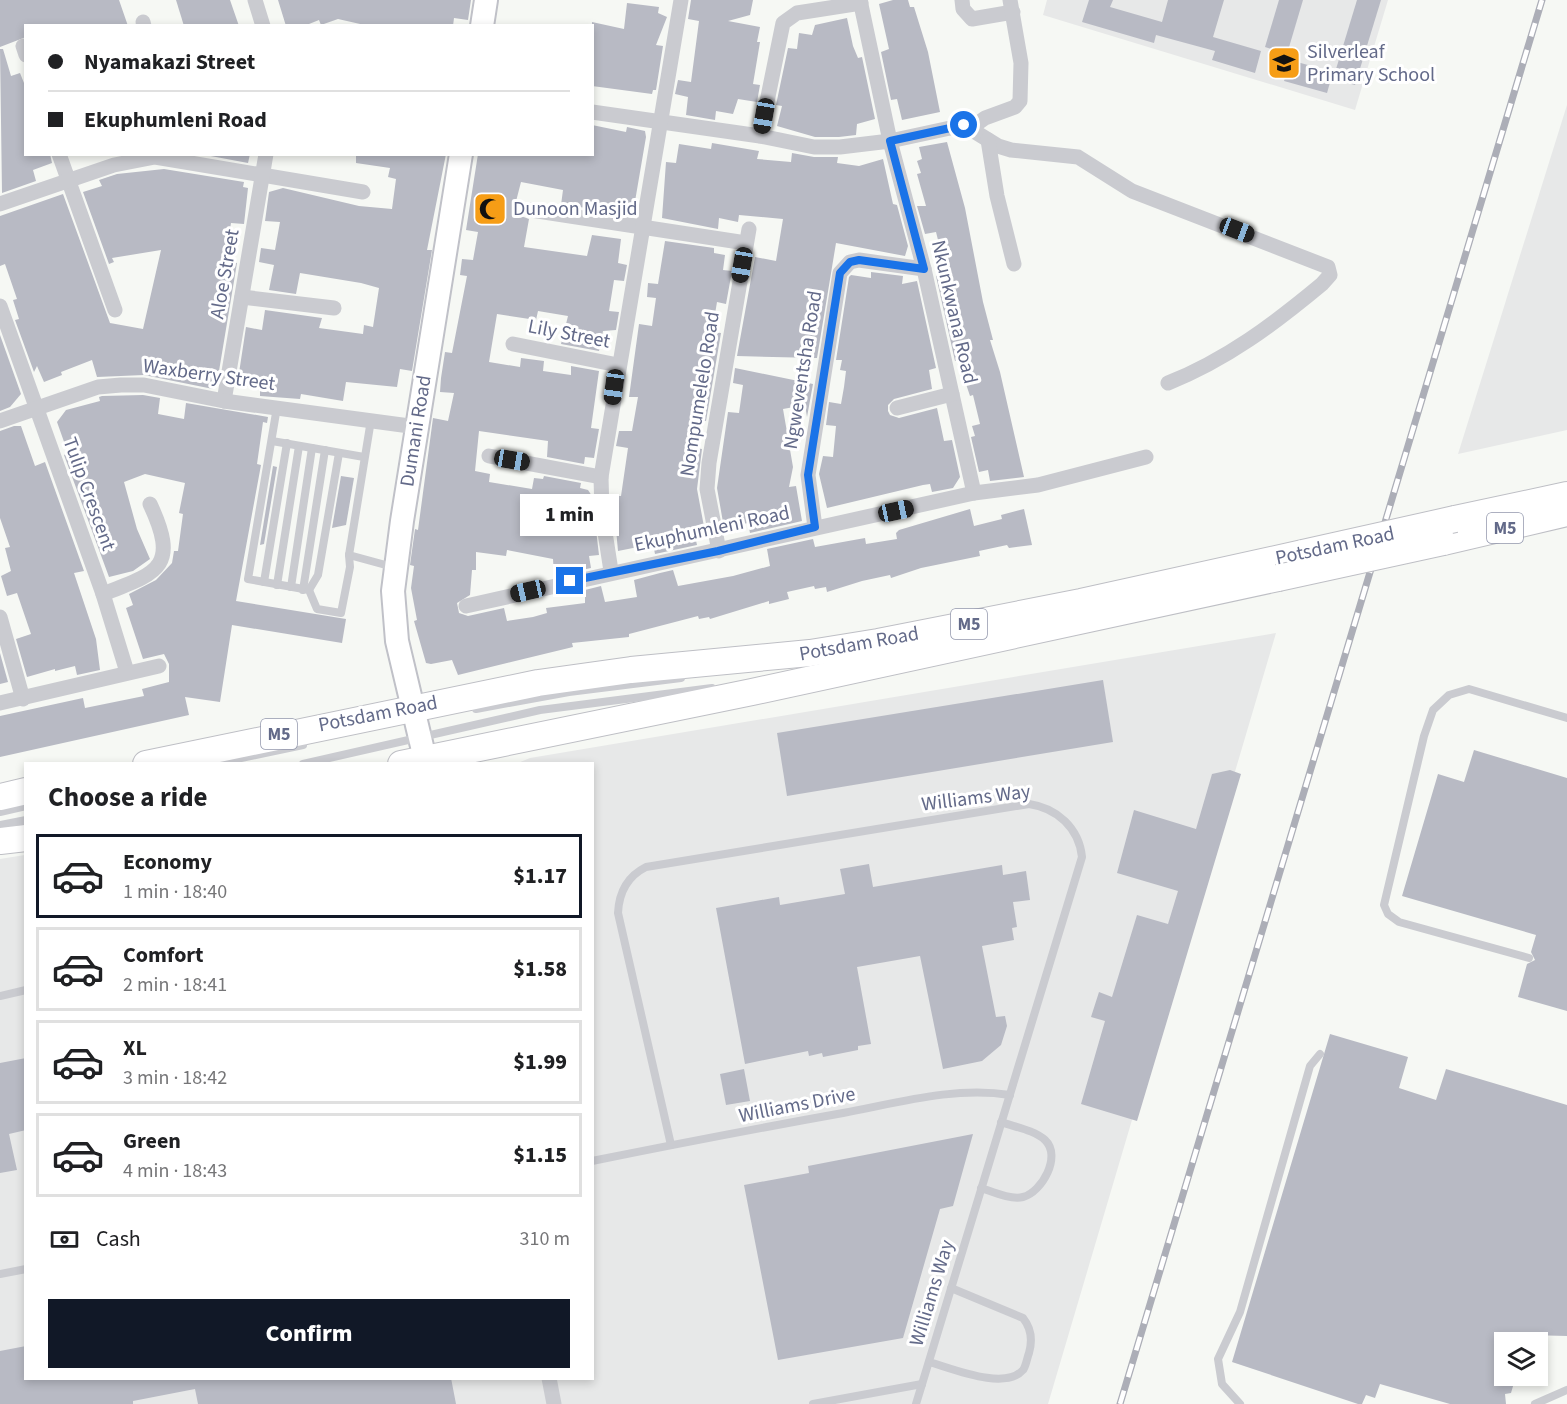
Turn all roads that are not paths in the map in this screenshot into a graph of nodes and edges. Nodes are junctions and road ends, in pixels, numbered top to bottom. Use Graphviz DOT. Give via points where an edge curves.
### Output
graph roads {
  1 [pos="255,0"];
  2 [pos="486,0"];
  3 [pos="681,0"];
  4 [pos="962,0"];
  5 [pos="860,2"];
  6 [pos="1012,6"];
  7 [pos="262,24"];
  8 [pos="482,24"];
  9 [pos="594,112"];
  10 [pos="662,123"];
  11 [pos="965,126"];
  12 [pos="760,136"];
  13 [pos="988,140"];
  14 [pos="890,141"];
  15 [pos="60,156"];
  16 [pos="156,156"];
  17 [pos="267,156"];
  18 [pos="461,156"];
  19 [pos="263,175"];
  20 [pos="68,179"];
  21 [pos="363,192"];
  22 [pos="0,204"];
  23 [pos="531,210"];
  24 [pos="645,226"];
  25 [pos="1014,264"];
  26 [pos="924,269"];
  27 [pos="242,297"];
  28 [pos="0,306"];
  29 [pos="334,308"];
  30 [pos="115,310"];
  31 [pos="513,344"];
  32 [pos="618,365"];
  33 [pos="1168,383"];
  34 [pos="952,394"];
  35 [pos="224,401"];
  36 [pos="278,406"];
  37 [pos="36,408"];
  38 [pos="897,408"];
  39 [pos="372,420"];
  40 [pos="0,421"];
  41 [pos="417,427"];
  42 [pos="272,441"];
  43 [pos="287,443"];
  44 [pos="299,446"];
  45 [pos="312,448"];
  46 [pos="325,450"];
  47 [pos="339,453"];
  48 [pos="489,456"];
  49 [pos="364,457"];
  50 [pos="1146,457"];
  51 [pos="601,477"];
  52 [pos="974,493"];
  53 [pos="1567,495"];
  54 [pos="150,504"];
  55 [pos="1567,505"];
  56 [pos="1567,513"];
  57 [pos="815,527"];
  58 [pos="1448,531"];
  59 [pos="718,551"];
  60 [pos="349,555"];
  61 [pos="395,567"];
  62 [pos="611,572"];
  63 [pos="1280,573"];
  64 [pos="264,582"];
  65 [pos="277,585"];
  66 [pos="291,587"];
  67 [pos="306,590"];
  68 [pos="102,594"];
  69 [pos="466,606"];
  70 [pos="0,617"];
  71 [pos="941,639"];
  72 [pos="884,651"];
  73 [pos="802,663"];
  74 [pos="159,666"];
  75 [pos="127,672"];
  76 [pos="687,677"];
  77 [pos="716,688"];
  78 [pos="23,699"];
  79 [pos="0,703"];
  80 [pos="467,710"];
  81 [pos="1567,718"];
  82 [pos="417,737"];
  83 [pos="315,742"];
  84 [pos="166,762"];
  85 [pos="222,762"];
  86 [pos="311,762"];
  87 [pos="24,791"];
  88 [pos="0,797"];
  89 [pos="24,806"];
  90 [pos="0,812"];
  91 [pos="24,820"];
  92 [pos="0,825"];
  93 [pos="24,838"];
  94 [pos="0,842"];
  95 [pos="1529,958"];
  96 [pos="24,990"];
  97 [pos="0,996"];
  98 [pos="1320,1054"];
  99 [pos="1010,1095"];
  100 [pos="1001,1122"];
  101 [pos="672,1145"];
  102 [pos="594,1161"];
  103 [pos="981,1188"];
  104 [pos="24,1269"];
  105 [pos="0,1274"];
  106 [pos="951,1288"];
  107 [pos="929,1362"];
  108 [pos="549,1380"];
  109 [pos="922,1384"];
  110 [pos="1567,1390"];
  111 [pos="554,1404"];
  112 [pos="813,1404"];
  113 [pos="916,1404"];
  114 [pos="1240,1404"];
  115 [pos="1535,1404"];
  1 -- 7 [label="street"];
  2 -- 8 [label="street"];
  3 -- 10 [label="street"];
  4 -- 6 [label="street" via="963,9 972,19"];
  5 -- 12 [label="street" via="797,13 783,23"];
  5 -- 14 [label="street, Nkunkwana Road"];
  6 -- 11 [label="street" via="1021,63 1020,101 1015,107"];
  9 -- 10 [label="street"];
  10 -- 12 [label="street"];
  10 -- 24 [label="street"];
  11 -- 13 [label="street"];
  11 -- 14 [label="street"];
  12 -- 14 [label="street" via="814,147"];
  13 -- 25 [label="street"];
  13 -- 33 [label="street" via="1011,150 1078,157 1132,191 1329,269 1330,276 1322,284 1260,333 1221,358"];
  14 -- 26 [label="street, Nkunkwana Road"];
  15 -- 20 [label="street"];
  16 -- 19 [label="street"];
  16 -- 20 [label="street"];
  17 -- 19 [label="street, Aloe Street"];
  18 -- 41 [label="street, Dumani Road"];
  19 -- 21 [label="street"];
  19 -- 27 [label="street, Aloe Street"];
  20 -- 22 [label="street"];
  20 -- 30 [label="street"];
  23 -- 24 [label="street, Nompumelelo Road"];
  24 -- 32 [label="street"];
  24 -- 59 [label="street, Nompumelelo Road" via="747,236 709,463 707,489"];
  26 -- 34 [label="street, Nkunkwana Road"];
  26 -- 57 [label="street, Ngweventsha Road" via="859,260 850,262 840,273 808,475"];
  27 -- 29 [label="street"];
  27 -- 35 [label="street, Aloe Street"];
  28 -- 37 [label="street, Tulip Crescent"];
  31 -- 32 [label="street, Lily Street"];
  32 -- 51 [label="street"];
  34 -- 38 [label="street"];
  34 -- 52 [label="street, Nkunkwana Road"];
  35 -- 36 [label="street, Waxberry Street"];
  35 -- 37 [label="street, Waxberry Street" via="144,385 122,385 98,387"];
  36 -- 39 [label="street, Waxberry Street"];
  36 -- 42 [label="lane"];
  37 -- 40 [label="street, Waxberry Street"];
  37 -- 68 [label="street, Tulip Crescent"];
  39 -- 41 [label="street, Waxberry Street"];
  39 -- 49 [label="lane"];
  41 -- 61 [label="street, Dumani Road"];
  42 -- 43 [label="lane"];
  42 -- 64 [label="lane" via="248,579"];
  43 -- 44 [label="lane"];
  43 -- 64 [label="lane"];
  44 -- 45 [label="lane"];
  44 -- 65 [label="lane"];
  45 -- 46 [label="lane"];
  45 -- 66 [label="lane"];
  46 -- 47 [label="lane"];
  46 -- 67 [label="lane"];
  47 -- 49 [label="lane"];
  47 -- 67 [label="lane" via="318,574"];
  48 -- 51 [label="street"];
  49 -- 60 [label="lane"];
  50 -- 52 [label="street, Ekuphumleni Road" via="1038,485"];
  51 -- 62 [label="street"];
  52 -- 57 [label="street, Ekuphumleni Road"];
  53 -- 58 [label="main road, Potsdam Road / M5"];
  54 -- 68 [label="street" via="163,539 159,564 148,576"];
  55 -- 58 [label="lane"];
  56 -- 58 [label="main road, Potsdam Road / M5"];
  57 -- 59 [label="street, Ekuphumleni Road"];
  58 -- 63 [label="main road, Potsdam Road / M5, bridge"];
  58 -- 82 [label="main road, Potsdam Road / M5, bridge" via="1303,553 878,642 538,683"];
  59 -- 62 [label="street, Ekuphumleni Road"];
  60 -- 61 [label="lane"];
  60 -- 67 [label="lane" via="341,613 317,609"];
  61 -- 82 [label="street, Dumani Road" via="397,641"];
  62 -- 69 [label="street, Ekuphumleni Road"];
  63 -- 71 [label="lane"];
  63 -- 82 [label="main road, Potsdam Road / M5" via="740,690"];
  64 -- 65 [label="lane"];
  65 -- 66 [label="lane"];
  66 -- 67 [label="lane"];
  68 -- 75 [label="street, Tulip Crescent"];
  70 -- 78 [label="street"];
  72 -- 73 [label="lane"];
  74 -- 75 [label="street"];
  75 -- 78 [label="street"];
  76 -- 80 [label="lane"];
  77 -- 82 [label="lane" via="540,710"];
  78 -- 79 [label="street"];
  81 -- 95 [label="lane" via="1469,689 1449,695 1433,710 1384,904 1388,914 1399,922"];
  82 -- 84 [label="main road, Potsdam Road / M5"];
  82 -- 86 [label="lane"];
  83 -- 85 [label="lane"];
  87 -- 88 [label="main road"];
  89 -- 90 [label="lane"];
  91 -- 92 [label="lane"];
  93 -- 94 [label="main road"];
  96 -- 97 [label="lane"];
  98 -- 114 [label="lane" via="1310,1066 1240,1312 1218,1359 1222,1384"];
  99 -- 100 [label="lane, Williams Way"];
  99 -- 101 [label="lane, Williams Drive" via="968,1092"];
  99 -- 101 [label="lane, Williams Way" via="1082,857 1072,828 1049,810 1029,804 646,867 633,875 623,889 618,913"];
  100 -- 103 [label="lane, Williams Way"];
  100 -- 103 [label="lane" via="1044,1138 1052,1157 1044,1178 1029,1195 1019,1198"];
  101 -- 102 [label="lane, Williams Drive"];
  103 -- 106 [label="lane, Williams Way"];
  104 -- 105 [label="lane"];
  106 -- 107 [label="lane, Williams Way"];
  106 -- 107 [label="lane" via="1023,1318 1030,1327 1031,1347 1023,1370 1010,1379 996,1380"];
  107 -- 109 [label="lane, Williams Way"];
  108 -- 111 [label="street"];
  109 -- 112 [label="lane"];
  109 -- 113 [label="lane, Williams Way"];
  110 -- 115 [label="lane"];
}
